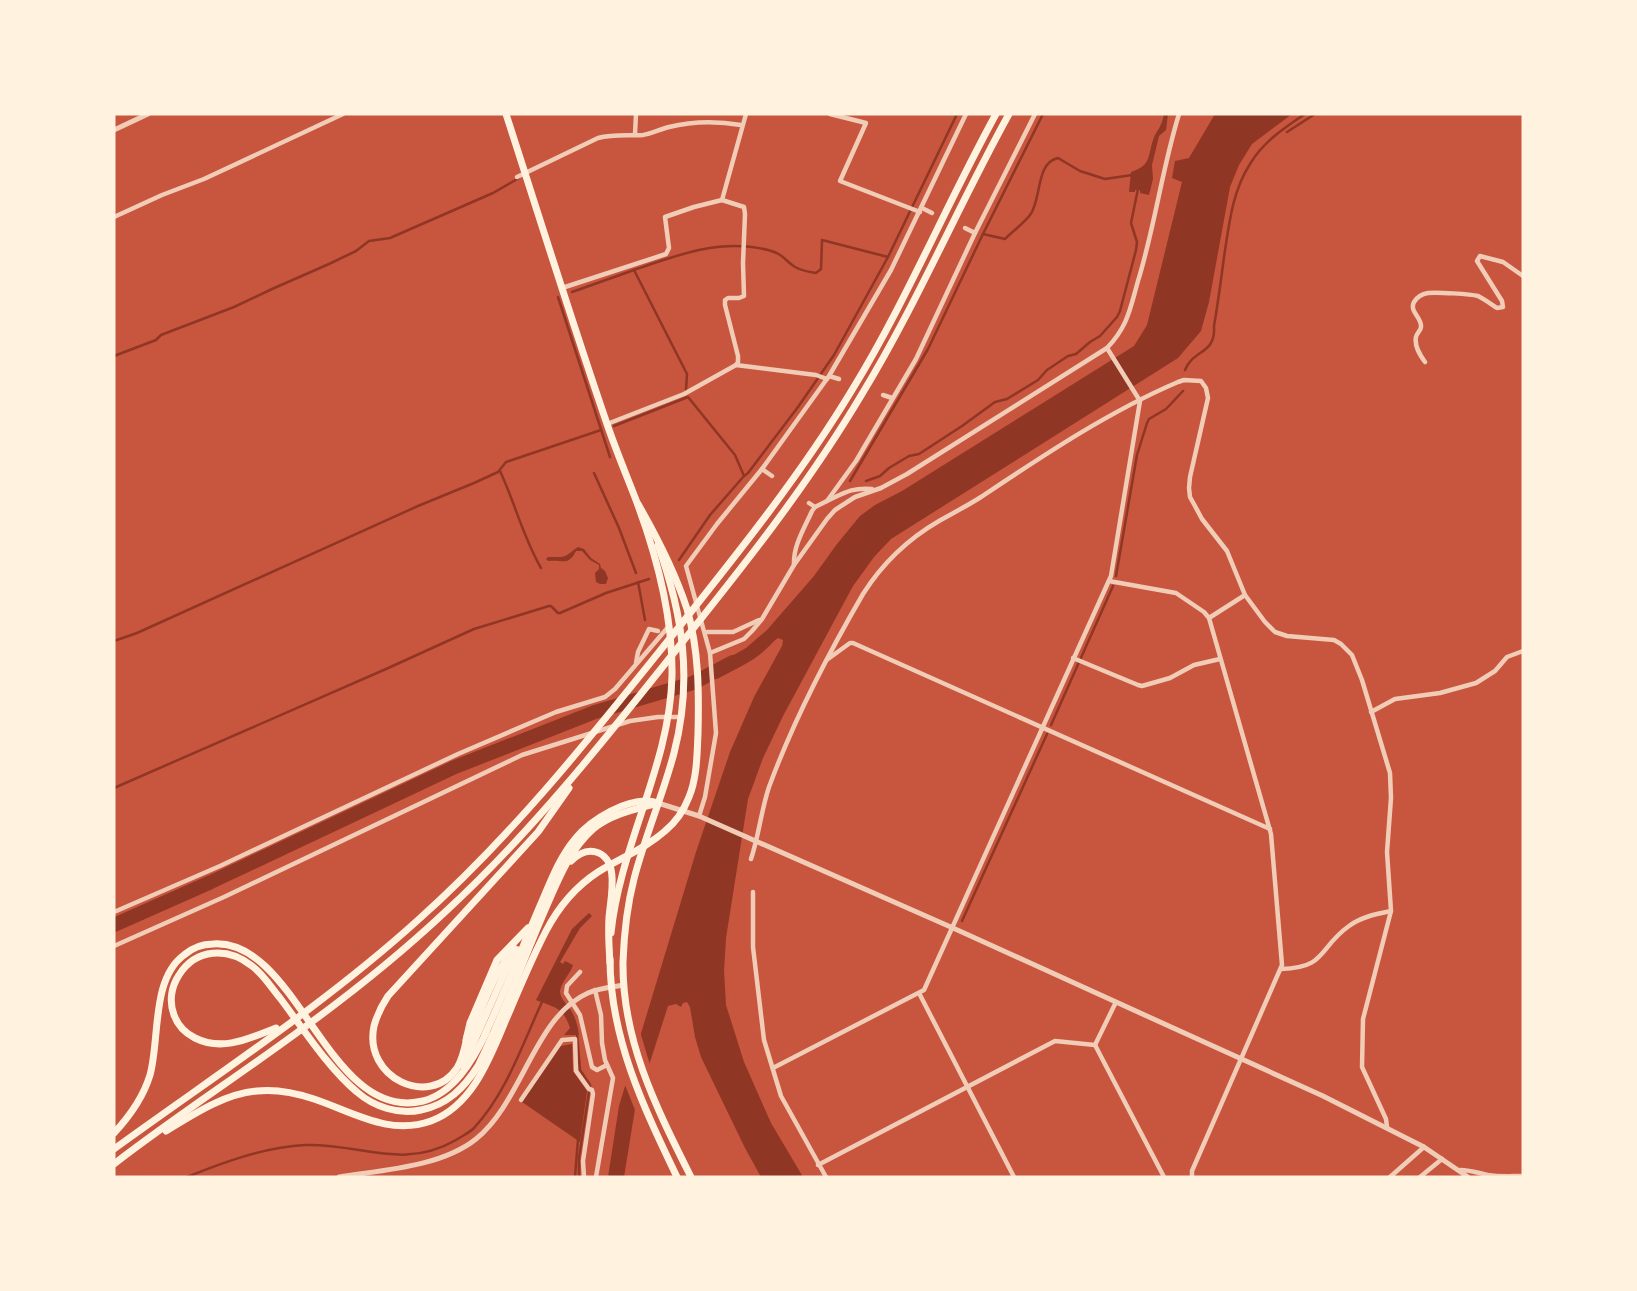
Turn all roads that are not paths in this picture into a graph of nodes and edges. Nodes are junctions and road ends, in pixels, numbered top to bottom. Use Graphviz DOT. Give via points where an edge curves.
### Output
graph roads {
  1 [pos="148,114"];
  2 [pos="343,114"];
  3 [pos="506,114"];
  4 [pos="636,114"];
  5 [pos="746,114"];
  6 [pos="830,114"];
  7 [pos="966,114"];
  8 [pos="996,114"];
  9 [pos="1009,114"];
  10 [pos="1035,114"];
  11 [pos="1179,114"];
  12 [pos="741,125"];
  13 [pos="114,130"];
  14 [pos="635,134"];
  15 [pos="525,173"];
  16 [pos="517,177"];
  17 [pos="722,200"];
  18 [pos="916,209"];
  19 [pos="932,213"];
  20 [pos="114,216"];
  21 [pos="965,228"];
  22 [pos="975,233"];
  23 [pos="1523,276"];
  24 [pos="562,288"];
  25 [pos="1109,350"];
  26 [pos="1425,362"];
  27 [pos="736,365"];
  28 [pos="826,378"];
  29 [pos="839,379"];
  30 [pos="883,395"];
  31 [pos="892,398"];
  32 [pos="1138,399"];
  33 [pos="607,424"];
  34 [pos="762,469"];
  35 [pos="772,476"];
  36 [pos="875,490"];
  37 [pos="827,501"];
  38 [pos="809,503"];
  39 [pos="638,504"];
  40 [pos="815,507"];
  41 [pos="794,565"];
  42 [pos="1109,581"];
  43 [pos="1245,594"];
  44 [pos="1209,618"];
  45 [pos="762,619"];
  46 [pos="669,626"];
  47 [pos="658,631"];
  48 [pos="707,632"];
  49 [pos="1523,651"];
  50 [pos="710,653"];
  51 [pos="828,659"];
  52 [pos="1220,659"];
  53 [pos="1078,660"];
  54 [pos="636,664"];
  55 [pos="1371,712"];
  56 [pos="668,717"];
  57 [pos="681,717"];
  58 [pos="1042,728"];
  59 [pos="598,747"];
  60 [pos="658,803"];
  61 [pos="644,804"];
  62 [pos="700,817"];
  63 [pos="1270,829"];
  64 [pos="756,841"];
  65 [pos="751,859"];
  66 [pos="558,881"];
  67 [pos="753,892"];
  68 [pos="1391,911"];
  69 [pos="114,912"];
  70 [pos="535,918"];
  71 [pos="953,928"];
  72 [pos="536,942"];
  73 [pos="114,946"];
  74 [pos="610,963"];
  75 [pos="1282,969"];
  76 [pos="580,972"];
  77 [pos="522,973"];
  78 [pos="624,985"];
  79 [pos="612,986"];
  80 [pos="595,990"];
  81 [pos="919,993"];
  82 [pos="1116,1002"];
  83 [pos="287,1025"];
  84 [pos="492,1035"];
  85 [pos="467,1037"];
  86 [pos="587,1043"];
  87 [pos="578,1044"];
  88 [pos="1095,1045"];
  89 [pos="1240,1058"];
  90 [pos="463,1065"];
  91 [pos="607,1065"];
  92 [pos="480,1067"];
  93 [pos="773,1068"];
  94 [pos="448,1083"];
  95 [pos="967,1087"];
  96 [pos="520,1100"];
  97 [pos="1387,1127"];
  98 [pos="114,1133"];
  99 [pos="1424,1147"];
  100 [pos="114,1149"];
  101 [pos="122,1158"];
  102 [pos="1442,1159"];
  103 [pos="114,1164"];
  104 [pos="818,1165"];
  105 [pos="1460,1170"];
  106 [pos="1523,1176"];
  107 [pos="339,1177"];
  108 [pos="584,1177"];
  109 [pos="596,1177"];
  110 [pos="677,1177"];
  111 [pos="691,1177"];
  112 [pos="826,1177"];
  113 [pos="1014,1177"];
  114 [pos="1164,1177"];
  115 [pos="1192,1177"];
  116 [pos="1390,1177"];
  117 [pos="1419,1177"];
  118 [pos="1468,1177"];
  1 -- 13 [label="street"];
  2 -- 20 [label="street"];
  3 -- 15 [label="highway"];
  4 -- 14 [label="street"];
  5 -- 12 [label="street"];
  6 -- 18 [label="street" via="866,123 839,181"];
  7 -- 18 [label="street"];
  8 -- 83 [label="highway" via="853,389 707,592 588,741 471,871 376,956"];
  9 -- 59 [label="highway" via="862,395 802,486"];
  10 -- 22 [label="street"];
  11 -- 25 [label="street" via="1147,250 1129,310"];
  12 -- 14 [label="street" via="706,122"];
  12 -- 17 [label="street"];
  14 -- 15 [label="street" via="598,138"];
  15 -- 16 [label="street"];
  15 -- 24 [label="highway"];
  17 -- 24 [label="street" via="665,216 666,254"];
  17 -- 27 [label="street" via="744,207 745,214 744,296 725,300"];
  18 -- 19 [label="street"];
  18 -- 28 [label="street" via="891,270"];
  21 -- 22 [label="street"];
  22 -- 31 [label="street" via="916,359"];
  23 -- 26 [label="street" via="1503,262 1480,256 1478,261 1503,307 1478,296 1428,293 1417,298 1413,309 1421,326 1417,346"];
  24 -- 33 [label="highway"];
  25 -- 32 [label="street"];
  25 -- 36 [label="street"];
  27 -- 28 [label="street"];
  27 -- 33 [label="street" via="687,393"];
  28 -- 29 [label="street"];
  28 -- 34 [label="street"];
  30 -- 31 [label="street"];
  31 -- 37 [label="street"];
  32 -- 42 [label="street"];
  32 -- 43 [label="street" via="1184,380 1201,381 1206,388 1190,497 1227,551"];
  32 -- 51 [label="street" via="916,536 874,577"];
  33 -- 39 [label="highway"];
  34 -- 35 [label="street"];
  34 -- 50 [label="street" via="686,566"];
  36 -- 37 [label="street" via="858,488"];
  36 -- 41 [label="street" via="835,510"];
  37 -- 40 [label="street"];
  38 -- 40 [label="street"];
  39 -- 46 [label="highway" via="663,587"];
  39 -- 57 [label="highway" via="654,535 675,600 685,671"];
  39 -- 72 [label="highway" via="682,595 698,665 696,765 689,796 673,824 656,839 579,887"];
  40 -- 41 [label="street" via="797,544"];
  41 -- 45 [label="street"];
  42 -- 44 [label="street" via="1179,594"];
  42 -- 53 [label="street"];
  43 -- 44 [label="street"];
  43 -- 55 [label="street" via="1275,632 1334,640 1347,649"];
  44 -- 52 [label="street"];
  45 -- 48 [label="street" via="733,632"];
  45 -- 50 [label="street" via="744,639"];
  46 -- 54 [label="street"];
  46 -- 56 [label="highway" via="672,675"];
  47 -- 54 [label="street" via="649,629"];
  49 -- 55 [label="street" via="1464,687 1395,698"];
  50 -- 62 [label="street" via="716,733"];
  51 -- 58 [label="street" via="853,643"];
  51 -- 64 [label="street" via="776,770"];
  52 -- 53 [label="street" via="1142,686"];
  52 -- 63 [label="street"];
  53 -- 58 [label="street"];
  54 -- 69 [label="street" via="605,696 492,739"];
  55 -- 68 [label="street" via="1390,773 1387,852"];
  56 -- 57 [label="street"];
  56 -- 61 [label="highway"];
  56 -- 73 [label="street" via="630,721 522,755"];
  57 -- 60 [label="highway"];
  58 -- 63 [label="street"];
  58 -- 71 [label="street"];
  59 -- 94 [label="highway" via="538,832 402,979 379,1012 373,1043 386,1072 398,1081 420,1086"];
  59 -- 101 [label="highway" via="535,821 444,913 383,966"];
  60 -- 61 [label="highway"];
  60 -- 62 [label="street"];
  60 -- 78 [label="highway" via="629,898"];
  61 -- 66 [label="highway" via="593,829"];
  61 -- 70 [label="highway" via="598,817 581,832 559,864"];
  61 -- 74 [label="highway" via="617,895"];
  62 -- 64 [label="street"];
  63 -- 75 [label="street"];
  64 -- 65 [label="street"];
  64 -- 71 [label="street"];
  66 -- 72 [label="highway"];
  66 -- 74 [label="highway" via="583,852 595,851 607,861 612,881"];
  67 -- 93 [label="street" via="754,961 764,1040"];
  68 -- 75 [label="street" via="1350,925 1309,965"];
  68 -- 97 [label="street" via="1363,1019 1361,1058"];
  70 -- 84 [label="highway"];
  70 -- 85 [label="highway" via="497,960"];
  70 -- 90 [label="highway" via="501,966"];
  71 -- 81 [label="street" via="925,990"];
  71 -- 82 [label="street"];
  72 -- 77 [label="highway"];
  72 -- 77 [label="highway"];
  74 -- 79 [label="highway"];
  75 -- 89 [label="street"];
  76 -- 86 [label="street" via="566,993 580,1014"];
  77 -- 84 [label="highway"];
  78 -- 79 [label="street"];
  78 -- 111 [label="highway" via="636,1053"];
  79 -- 80 [label="street"];
  79 -- 110 [label="highway" via="631,1073"];
  80 -- 91 [label="street"];
  80 -- 107 [label="street" via="559,1015 508,1103 475,1140 432,1161"];
  81 -- 93 [label="street"];
  81 -- 95 [label="street"];
  82 -- 88 [label="street"];
  82 -- 89 [label="street"];
  83 -- 92 [label="highway" via="230,1044 207,1043 185,1032 177,1021 171,997 175,982 189,962 202,954 228,953 243,960 265,979 350,1086 391,1109 417,1111 443,1102"];
  83 -- 100 [label="highway"];
  84 -- 90 [label="highway"];
  84 -- 92 [label="highway"];
  84 -- 92 [label="highway"];
  84 -- 94 [label="highway"];
  85 -- 90 [label="highway"];
  85 -- 94 [label="highway"];
  86 -- 87 [label="street"];
  86 -- 91 [label="street" via="592,1067 597,1070"];
  87 -- 96 [label="street" via="575,1039 562,1040"];
  87 -- 108 [label="street" via="576,1070 593,1094"];
  88 -- 95 [label="street" via="1055,1041"];
  88 -- 114 [label="street"];
  89 -- 97 [label="street"];
  89 -- 115 [label="street"];
  90 -- 94 [label="highway"];
  91 -- 109 [label="street" via="612,1078"];
  92 -- 101 [label="highway" via="471,1089 456,1105 424,1123 388,1125 302,1095 249,1092 202,1110"];
  93 -- 104 [label="street" via="781,1096"];
  94 -- 98 [label="highway" via="432,1098 408,1103 370,1091 341,1064 267,967 235,946 209,944 184,955 166,978 150,1075 139,1101"];
  95 -- 104 [label="street"];
  95 -- 113 [label="street"];
  97 -- 99 [label="street"];
  99 -- 102 [label="street"];
  99 -- 116 [label="street"];
  101 -- 103 [label="highway"];
  102 -- 105 [label="street"];
  102 -- 117 [label="street"];
  104 -- 112 [label="street"];
  105 -- 106 [label="street"];
  105 -- 118 [label="street"];
}
